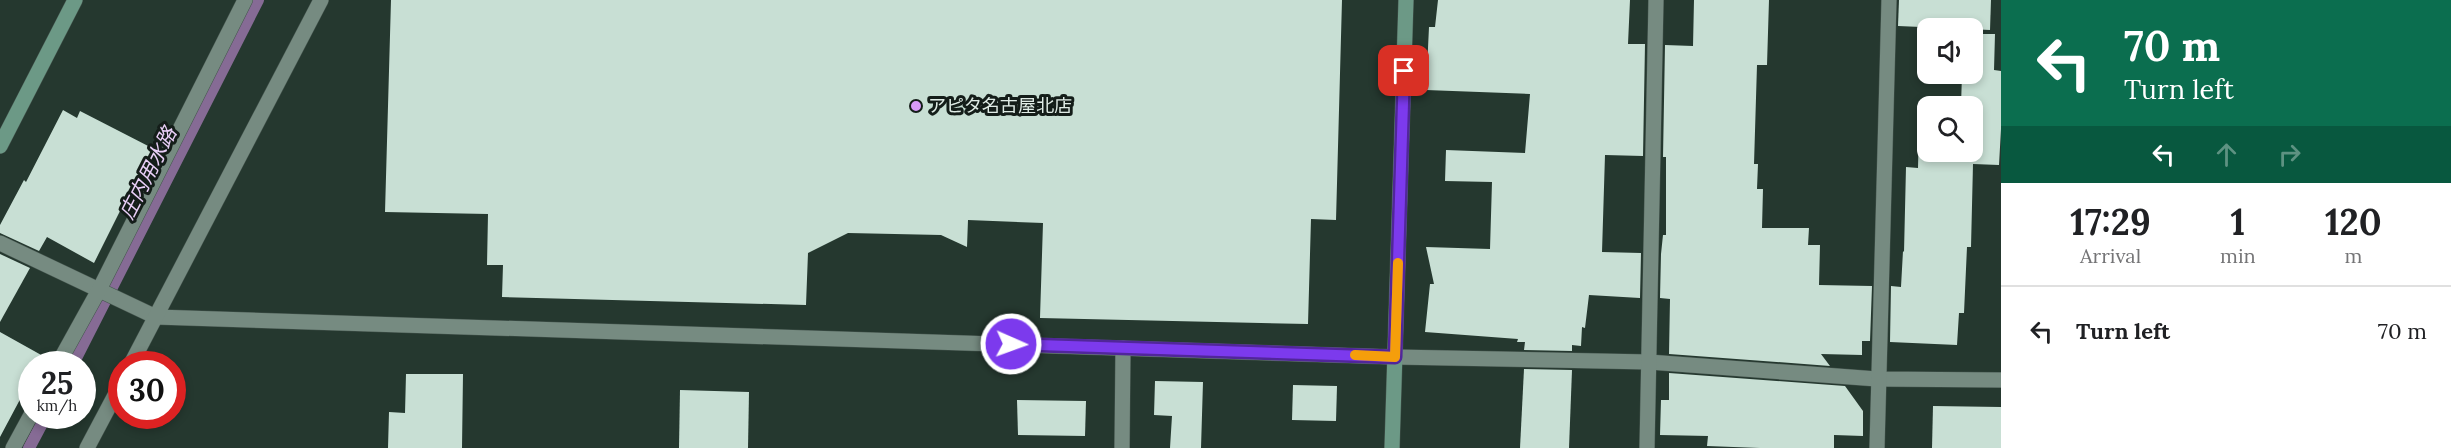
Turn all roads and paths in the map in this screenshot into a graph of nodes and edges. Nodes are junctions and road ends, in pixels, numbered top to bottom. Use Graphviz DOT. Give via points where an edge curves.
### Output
graph roads {
  1 [pos="75,0"];
  2 [pos="245,0"];
  3 [pos="321,0"];
  4 [pos="1406,0"];
  5 [pos="1656,0"];
  6 [pos="1889,0"];
  7 [pos="0,146"];
  8 [pos="0,243"];
  9 [pos="99,290"];
  10 [pos="156,317"];
  11 [pos="1123,348"];
  12 [pos="65,351"];
  13 [pos="138,351"];
  14 [pos="1395,357"];
  15 [pos="1649,362"];
  16 [pos="1877,379"];
  17 [pos="2001,380"];
  18 [pos="108,408"];
  19 [pos="23,429"];
  20 [pos="12,448"];
  21 [pos="87,448"];
  22 [pos="1122,448"];
  23 [pos="1392,448"];
  24 [pos="1647,448"];
  25 [pos="1877,448"];
  1 -- 7 [label="street"];
  2 -- 9 [label="street"];
  3 -- 10 [label="street"];
  4 -- 14 [label="street"];
  5 -- 15 [label="street"];
  6 -- 16 [label="street"];
  8 -- 9 [label="street"];
  9 -- 10 [label="street"];
  9 -- 12 [label="street"];
  10 -- 11 [label="street"];
  10 -- 13 [label="street"];
  11 -- 14 [label="street"];
  11 -- 22 [label="street"];
  14 -- 15 [label="street"];
  14 -- 23 [label="street"];
  15 -- 16 [label="street"];
  15 -- 24 [label="street"];
  16 -- 17 [label="street"];
  16 -- 25 [label="street"];
  18 -- 21 [label="street"];
  19 -- 20 [label="street"];
}
